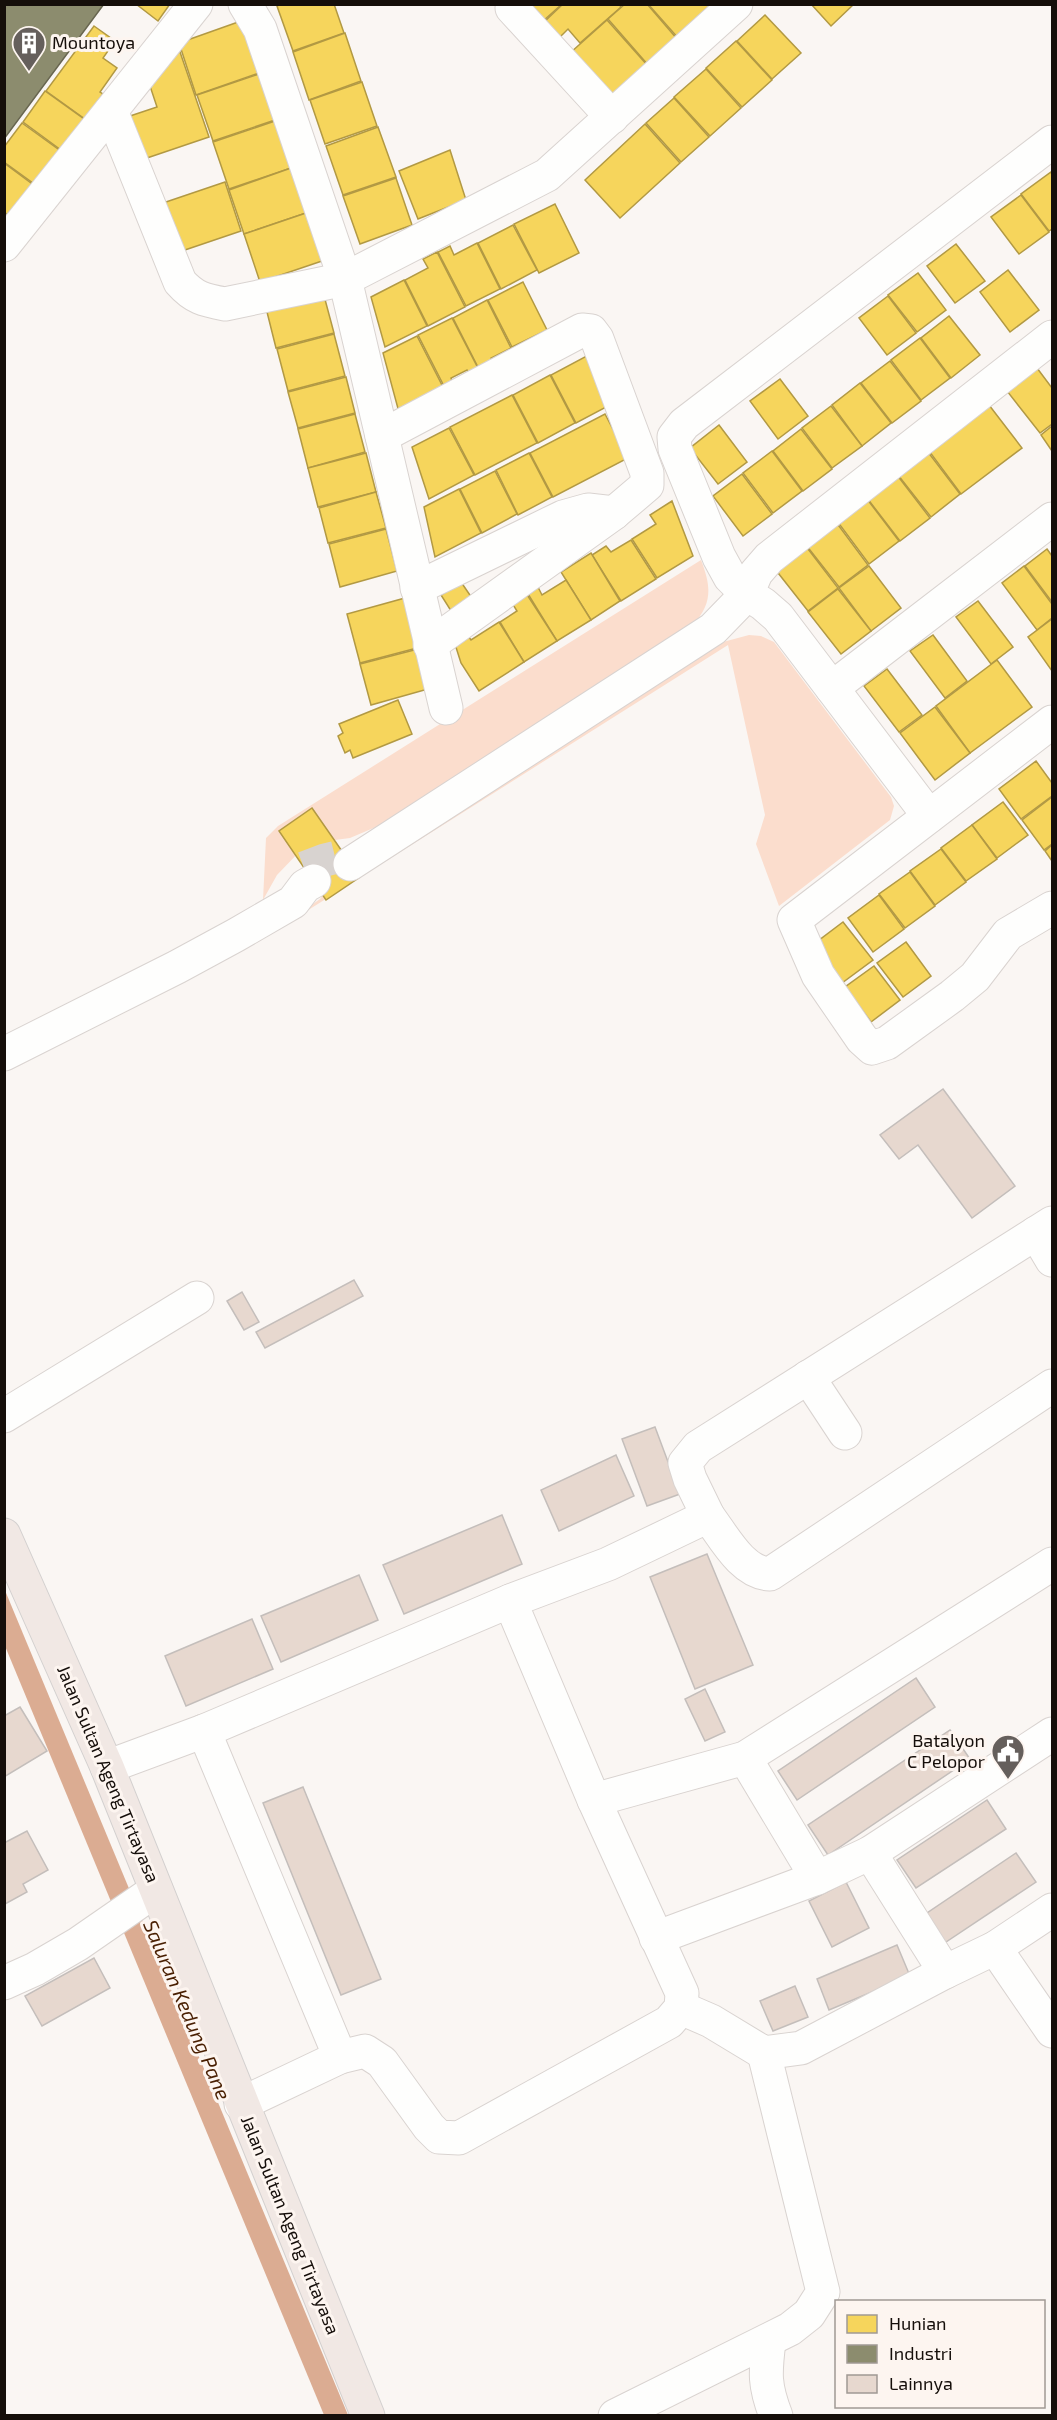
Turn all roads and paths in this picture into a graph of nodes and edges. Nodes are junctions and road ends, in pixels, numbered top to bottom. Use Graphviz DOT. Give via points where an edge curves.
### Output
graph roads {
  1 [pos="196,4"];
  2 [pos="245,4"];
  3 [pos="734,5"];
  4 [pos="512,8"];
  5 [pos="111,111"];
  6 [pos="612,117"];
  7 [pos="1053,142"];
  8 [pos="4,244"];
  9 [pos="345,279"];
  10 [pos="1053,336"];
  11 [pos="382,436"];
  12 [pos="614,513"];
  13 [pos="1053,519"];
  14 [pos="417,588"];
  15 [pos="747,594"];
  16 [pos="430,645"];
  17 [pos="832,688"];
  18 [pos="446,708"];
  19 [pos="1052,723"];
  20 [pos="929,816"];
  21 [pos="348,860"];
  22 [pos="309,874"];
  23 [pos="1053,908"];
  24 [pos="4,1054"];
  25 [pos="1047,1239"];
  26 [pos="196,1298"];
  27 [pos="808,1377"];
  28 [pos="1053,1386"];
  29 [pos="4,1416"];
  30 [pos="845,1433"];
  31 [pos="708,1516"];
  32 [pos="4,1535"];
  33 [pos="1053,1564"];
  34 [pos="510,1601"];
  35 [pos="204,1731"];
  36 [pos="1053,1734"];
  37 [pos="745,1758"];
  38 [pos="107,1767"];
  39 [pos="594,1800"];
  40 [pos="870,1853"];
  41 [pos="817,1878"];
  42 [pos="148,1895"];
  43 [pos="1053,1910"];
  44 [pos="656,1938"];
  45 [pos="995,1948"];
  46 [pos="945,1972"];
  47 [pos="4,1983"];
  48 [pos="681,2008"];
  49 [pos="1053,2031"];
  50 [pos="764,2053"];
  51 [pos="340,2057"];
  52 [pos="241,2104"];
  53 [pos="769,2341"];
  54 [pos="368,2415"];
  55 [pos="615,2415"];
  56 [pos="776,2415"];
  1 -- 5 [label="street"];
  2 -- 9 [label="street" via="260,29"];
  3 -- 6 [label="street"];
  4 -- 6 [label="street"];
  5 -- 8 [label="street"];
  5 -- 9 [label="street" via="180,282 190,294 225,304"];
  6 -- 9 [label="street" via="547,175"];
  7 -- 15 [label="street" via="684,424 674,437 675,449 719,557 730,577"];
  9 -- 11 [label="street"];
  10 -- 15 [label="street" via="769,558 756,573"];
  11 -- 12 [label="street" via="582,330 591,331 647,473 646,485"];
  11 -- 14 [label="street"];
  12 -- 14 [label="street" via="588,510 562,517"];
  12 -- 16 [label="street"];
  13 -- 17 [label="street"];
  14 -- 16 [label="street"];
  15 -- 17 [label="street" via="778,617"];
  15 -- 21 [label="street" via="713,629 383,843"];
  16 -- 18 [label="street"];
  17 -- 20 [label="street"];
  19 -- 20 [label="street"];
  20 -- 23 [label="street" via="794,920 818,975 862,1040 872,1048 887,1043 952,996 975,977 1008,934"];
  22 -- 24 [label="street" via="290,882 275,913"];
  25 -- 27 [label="street"];
  26 -- 29 [label="street"];
  27 -- 30 [label="street"];
  27 -- 31 [label="street" via="698,1448 685,1463"];
  28 -- 31 [label="street" via="770,1574 758,1573 744,1563"];
  31 -- 34 [label="street" via="609,1564"];
  32 -- 38 [label="main road, Jalan Sultan Ageng Tirtayasa"];
  33 -- 37 [label="street"];
  34 -- 35 [label="street"];
  34 -- 39 [label="street"];
  35 -- 38 [label="street"];
  35 -- 51 [label="street"];
  36 -- 40 [label="street"];
  37 -- 39 [label="street"];
  37 -- 41 [label="street"];
  38 -- 42 [label="main road, Jalan Sultan Ageng Tirtayasa"];
  39 -- 44 [label="street"];
  40 -- 41 [label="street"];
  40 -- 46 [label="street"];
  41 -- 44 [label="street"];
  42 -- 47 [label="street" via="78,1944"];
  42 -- 52 [label="main road, Jalan Sultan Ageng Tirtayasa"];
  43 -- 45 [label="street"];
  44 -- 48 [label="street" via="682,1993"];
  45 -- 46 [label="street"];
  45 -- 49 [label="street"];
  46 -- 50 [label="street" via="801,2048"];
  48 -- 50 [label="street"];
  48 -- 51 [label="street" via="669,2022 459,2138 439,2138 382,2062 365,2051"];
  50 -- 53 [label="street" via="822,2292 809,2314"];
  51 -- 52 [label="street"];
  52 -- 54 [label="main road, Jalan Sultan Ageng Tirtayasa"];
  53 -- 55 [label="street"];
  53 -- 56 [label="street" via="765,2375"];
}
